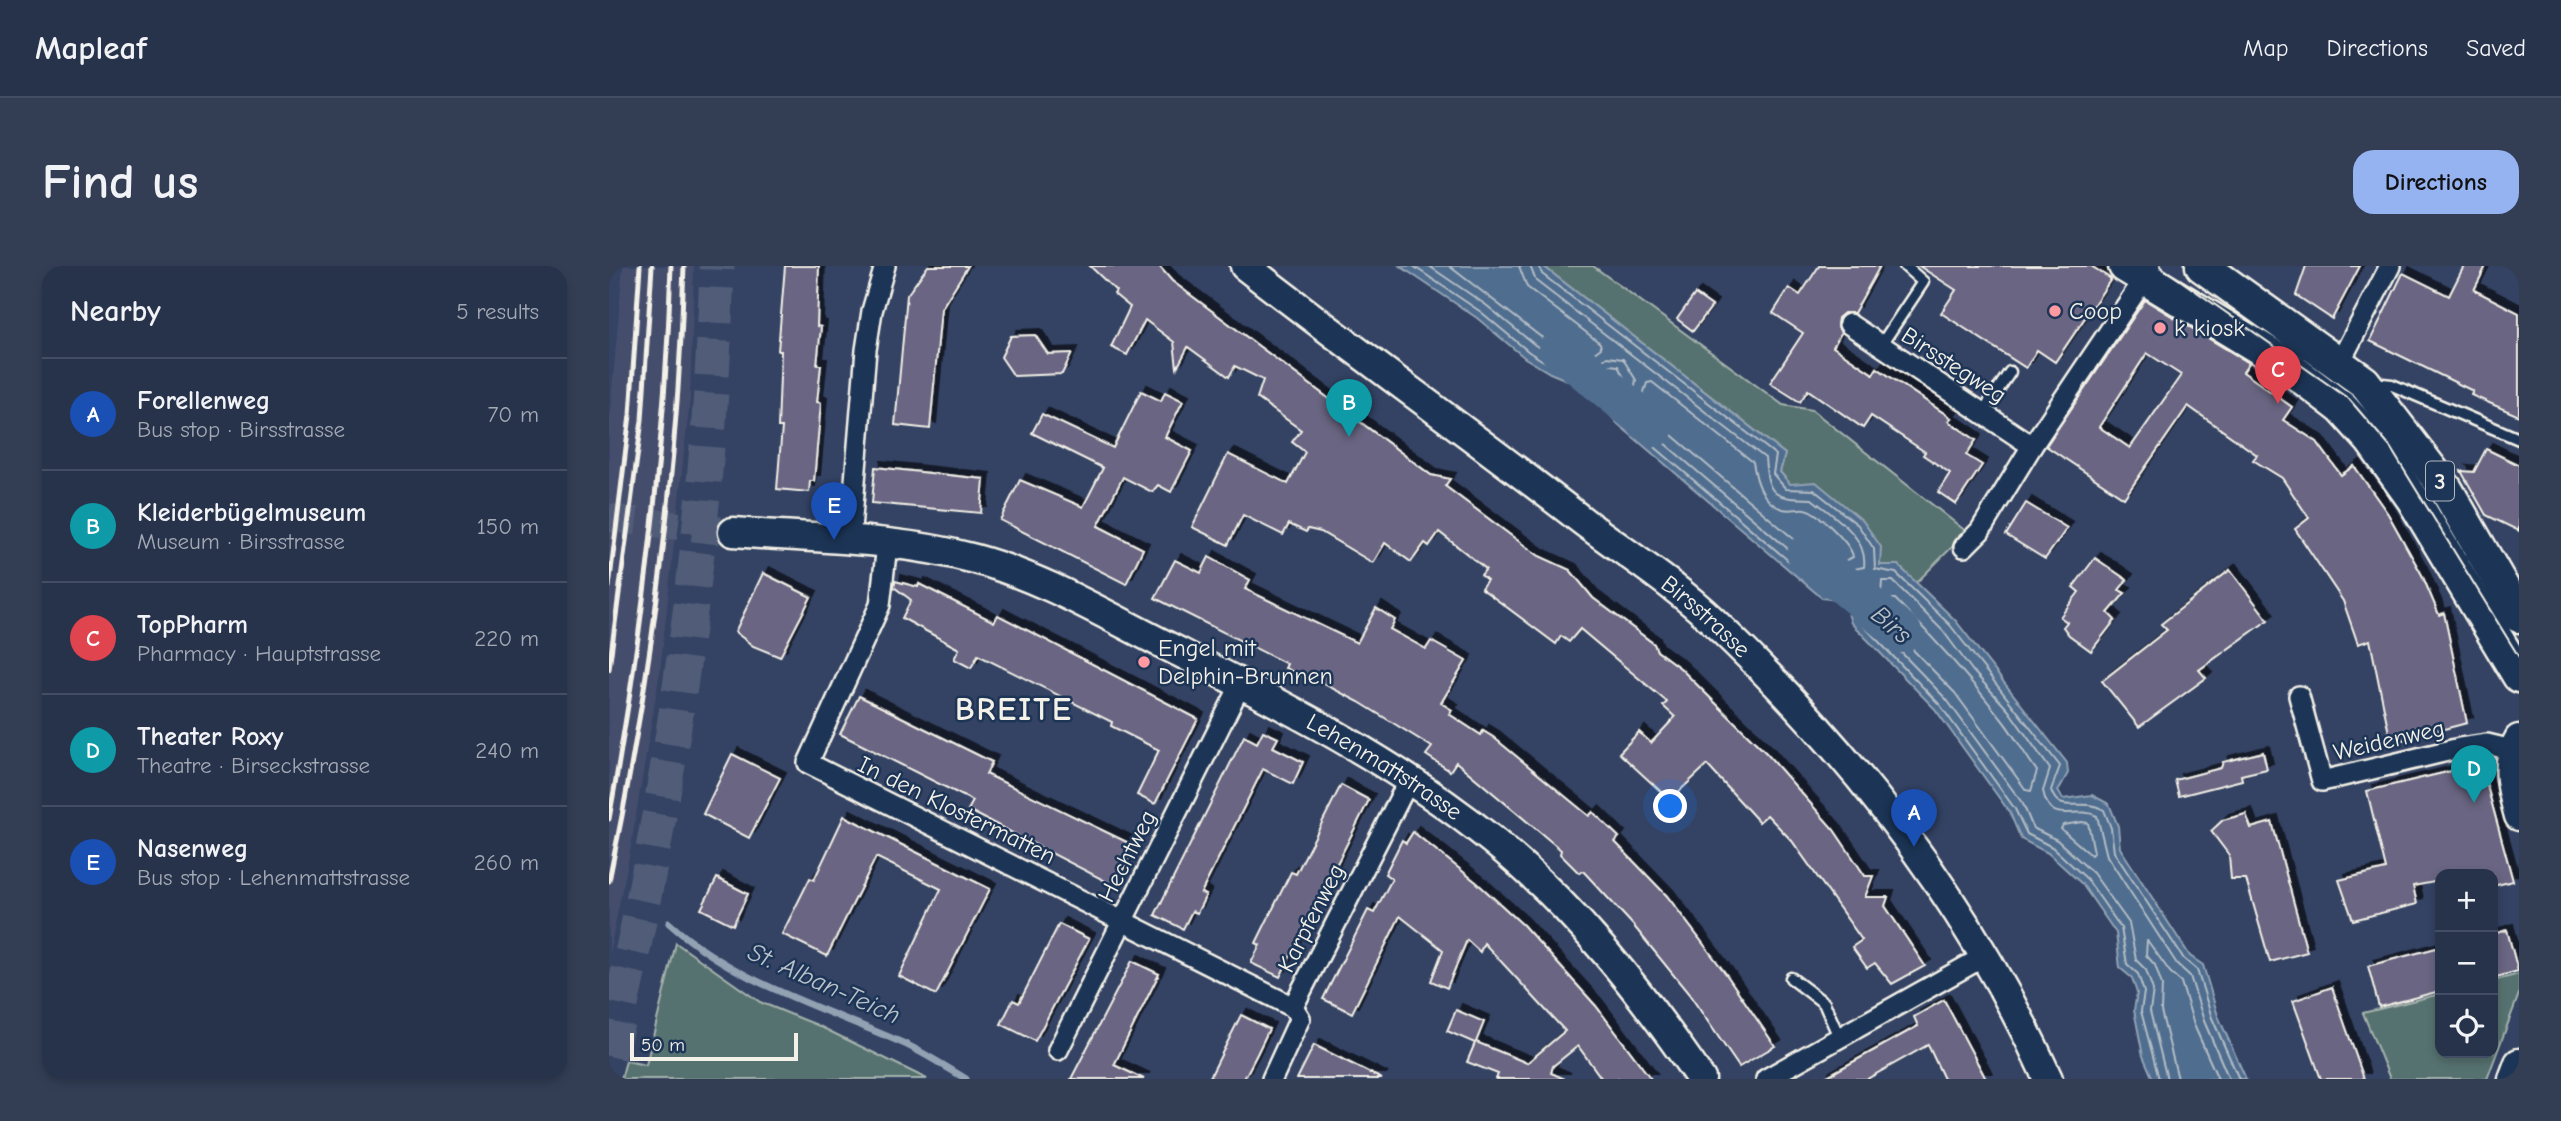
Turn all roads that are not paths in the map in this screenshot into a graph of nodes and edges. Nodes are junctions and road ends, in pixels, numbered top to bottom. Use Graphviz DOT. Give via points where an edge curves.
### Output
graph roads {
  1 [pos="885,266"];
  2 [pos="1245,266"];
  3 [pos="1905,266"];
  4 [pos="2202,266"];
  5 [pos="2391,266"];
  6 [pos="2141,270"];
  7 [pos="1849,324"];
  8 [pos="1881,345"];
  9 [pos="2340,362"];
  10 [pos="2010,372"];
  11 [pos="2364,382"];
  12 [pos="2317,388"];
  13 [pos="1982,412"];
  14 [pos="2519,439"];
  15 [pos="2032,446"];
  16 [pos="733,533"];
  17 [pos="850,541"];
  18 [pos="887,545"];
  19 [pos="1964,547"];
  20 [pos="2519,616"];
  21 [pos="2519,676"];
  22 [pos="1241,684"];
  23 [pos="2299,696"];
  24 [pos="2516,744"];
  25 [pos="1410,778"];
  26 [pos="2519,816"];
  27 [pos="1122,920"];
  28 [pos="1985,956"];
  29 [pos="1791,978"];
  30 [pos="1293,1007"];
  31 [pos="1839,1037"];
  32 [pos="1058,1050"];
  33 [pos="2519,1063"];
  34 [pos="1272,1079"];
  35 [pos="1701,1079"];
  36 [pos="1766,1079"];
  37 [pos="2049,1079"];
  38 [pos="2513,1079"];
  1 -- 17 [label="street" via="866,350"];
  2 -- 28 [label="street, Birsstrasse" via="1711,619 1800,709 1897,822"];
  3 -- 8 [label="lane" via="1923,282"];
  4 -- 9 [label="main road, 3"];
  5 -- 9 [label="street"];
  6 -- 12 [label="main road, 3"];
  6 -- 15 [label="street"];
  7 -- 8 [label="street, Birsstegweg"];
  8 -- 13 [label="street, Birsstegweg"];
  9 -- 11 [label="main road, 3"];
  9 -- 12 [label="main road"];
  10 -- 13 [label="lane"];
  11 -- 14 [label="lane" via="2392,385"];
  11 -- 20 [label="main road, 3" via="2446,489"];
  12 -- 21 [label="main road, 3" via="2371,440 2406,489"];
  13 -- 15 [label="street, Birsstegweg"];
  15 -- 19 [label="street" via="1980,531"];
  16 -- 17 [label="street, Lehenmattstrasse"];
  17 -- 18 [label="street, Lehenmattstrasse"];
  18 -- 22 [label="street, Lehenmattstrasse" via="975,559 1005,570 1063,594"];
  18 -- 27 [label="street, In den Klostermatten" via="880,605 808,764"];
  22 -- 25 [label="street, Lehenmattstrasse"];
  22 -- 27 [label="street, Hechtweg"];
  23 -- 24 [label="street, Weidenweg" via="2322,781 2460,748"];
  24 -- 26 [label="street" via="2510,768"];
  25 -- 30 [label="street, Karpfenweg"];
  25 -- 35 [label="street, Lehenmattstrasse" via="1495,841 1591,936 1646,999"];
  27 -- 30 [label="street, In den Klostermatten"];
  27 -- 32 [label="street, Hechtweg"];
  28 -- 31 [label="street"];
  28 -- 37 [label="street, Birsstrasse"];
  29 -- 31 [label="lane" via="1824,1003"];
  30 -- 34 [label="street, Karpfenweg" via="1300,1017"];
  31 -- 36 [label="street"];
  33 -- 38 [label="street"];
}
